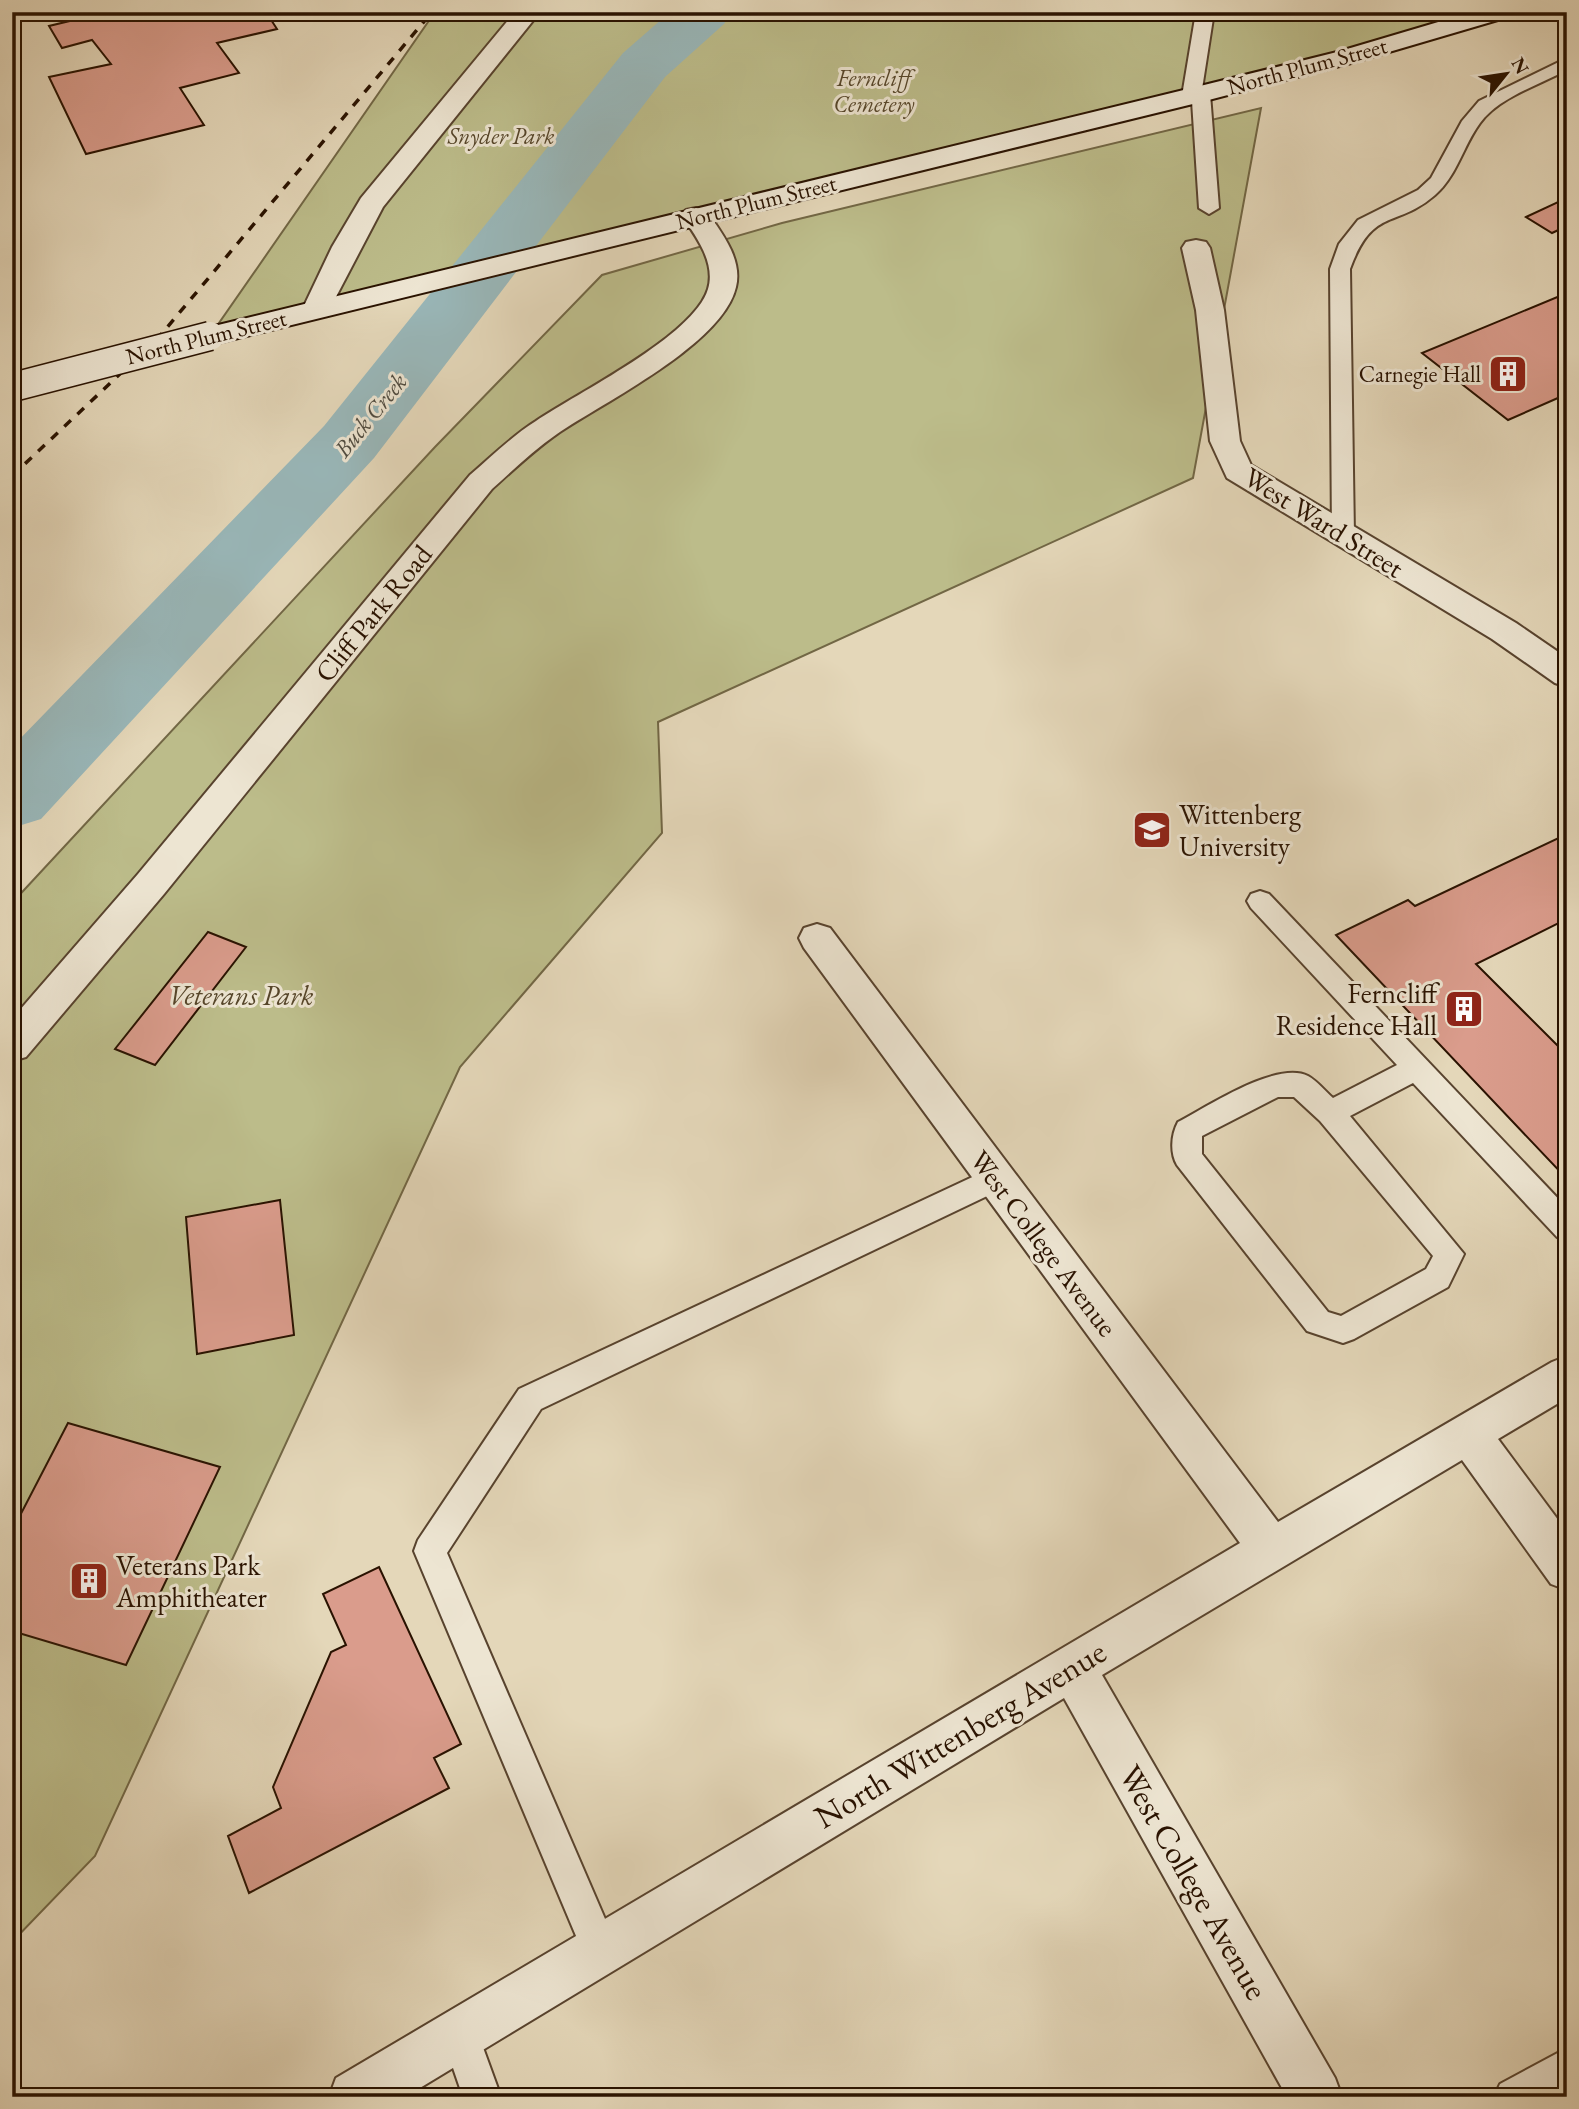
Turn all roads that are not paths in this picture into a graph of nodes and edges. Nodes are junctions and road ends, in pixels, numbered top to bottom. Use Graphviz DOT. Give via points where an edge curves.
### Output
graph roads {
  1 [pos="528,12"];
  2 [pos="1205,12"];
  3 [pos="1499,12"];
  4 [pos="1567,63"];
  5 [pos="1196,95"];
  6 [pos="1209,208"];
  7 [pos="696,216"];
  8 [pos="1196,248"];
  9 [pos="317,308"];
  10 [pos="14,386"];
  11 [pos="1343,536"];
  12 [pos="1567,675"];
  13 [pos="1260,901"];
  14 [pos="817,938"];
  15 [pos="12,1046"];
  16 [pos="1417,1068"];
  17 [pos="1329,1113"];
  18 [pos="996,1178"];
  19 [pos="1567,1228"];
  20 [pos="1567,1375"];
  21 [pos="1468,1433"];
  22 [pos="1271,1549"];
  23 [pos="1567,1569"];
  24 [pos="1072,1667"];
  25 [pos="600,1950"];
  26 [pos="460,2033"];
  27 [pos="1567,2067"];
  28 [pos="355,2097"];
  29 [pos="482,2097"];
  30 [pos="1316,2097"];
  31 [pos="1513,2097"];
  1 -- 9 [label="street" via="371,204"];
  2 -- 5 [label="lane"];
  3 -- 5 [label="street, North Plum Street"];
  4 -- 11 [label="lane" via="1486,105 1471,121 1439,181 1425,194 1365,224 1349,244 1340,269"];
  5 -- 6 [label="lane"];
  5 -- 7 [label="street, North Plum Street"];
  7 -- 9 [label="street, North Plum Street"];
  7 -- 15 [label="street, Cliff Park Road" via="715,245 724,270 722,293 706,316 677,343 545,428 481,482"];
  8 -- 11 [label="street, West Ward Street" via="1210,310 1224,441 1238,471"];
  9 -- 10 [label="street, North Plum Street, bridge"];
  11 -- 12 [label="street, West Ward Street" via="1504,631"];
  13 -- 16 [label="lane"];
  14 -- 18 [label="street, West College Avenue"];
  16 -- 17 [label="lane"];
  16 -- 19 [label="lane"];
  17 -- 17 [label="lane" via="1300,1084 1274,1086 1188,1130 1187,1157 1318,1322 1343,1330 1437,1278 1448,1254"];
  18 -- 22 [label="street, West College Avenue"];
  18 -- 25 [label="lane" via="530,1399 430,1551"];
  20 -- 21 [label="street, North Wittenberg Avenue"];
  21 -- 22 [label="street, North Wittenberg Avenue"];
  21 -- 23 [label="street"];
  22 -- 24 [label="street, North Wittenberg Avenue"];
  24 -- 25 [label="street, North Wittenberg Avenue"];
  24 -- 30 [label="street, West College Avenue"];
  25 -- 26 [label="street, North Wittenberg Avenue"];
  26 -- 28 [label="street, North Wittenberg Avenue"];
  26 -- 29 [label="lane"];
  27 -- 31 [label="lane"];
}
